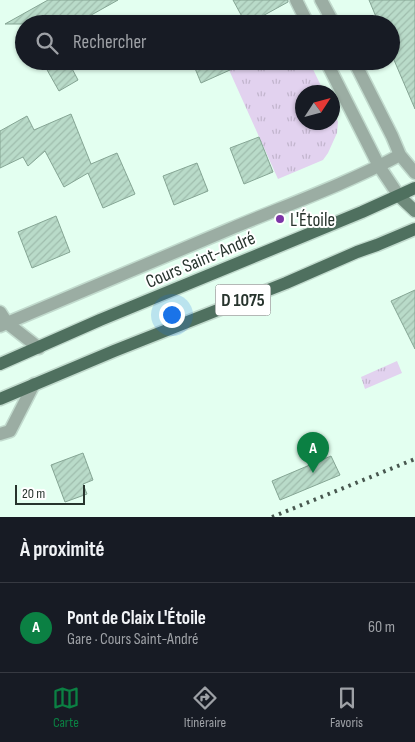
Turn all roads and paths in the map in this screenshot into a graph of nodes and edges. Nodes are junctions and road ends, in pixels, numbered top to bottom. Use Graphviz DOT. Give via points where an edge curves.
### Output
graph roads {
  1 [pos="296,0"];
  2 [pos="320,0"];
  3 [pos="304,15"];
  4 [pos="329,15"];
  5 [pos="331,70"];
  6 [pos="359,70"];
  7 [pos="400,154"];
  8 [pos="379,166"];
  9 [pos="415,173"];
  10 [pos="415,188"];
  11 [pos="399,196"];
  12 [pos="415,211"];
  13 [pos="415,229"];
  14 [pos="2,321"];
  15 [pos="39,348"];
  16 [pos="0,364"];
  17 [pos="34,384"];
  18 [pos="0,399"];
  19 [pos="0,434"];
  1 -- 3 [label="street"];
  2 -- 4 [label="street"];
  5 -- 8 [label="street"];
  6 -- 7 [label="street"];
  7 -- 8 [label="street, Cours Saint-André"];
  7 -- 9 [label="street"];
  8 -- 11 [label="street"];
  8 -- 14 [label="street, Cours Saint-André"];
  10 -- 11 [label="main road, Cours Saint-André / D 1075"];
  11 -- 12 [label="main road"];
  11 -- 15 [label="main road, Cours Saint-André / D 1075"];
  13 -- 17 [label="main road, D 1075"];
  14 -- 15 [label="street"];
  15 -- 16 [label="main road, Cours Saint-André / D 1075"];
  17 -- 18 [label="main road, D 1075"];
  17 -- 19 [label="street" via="10,431"];
}
